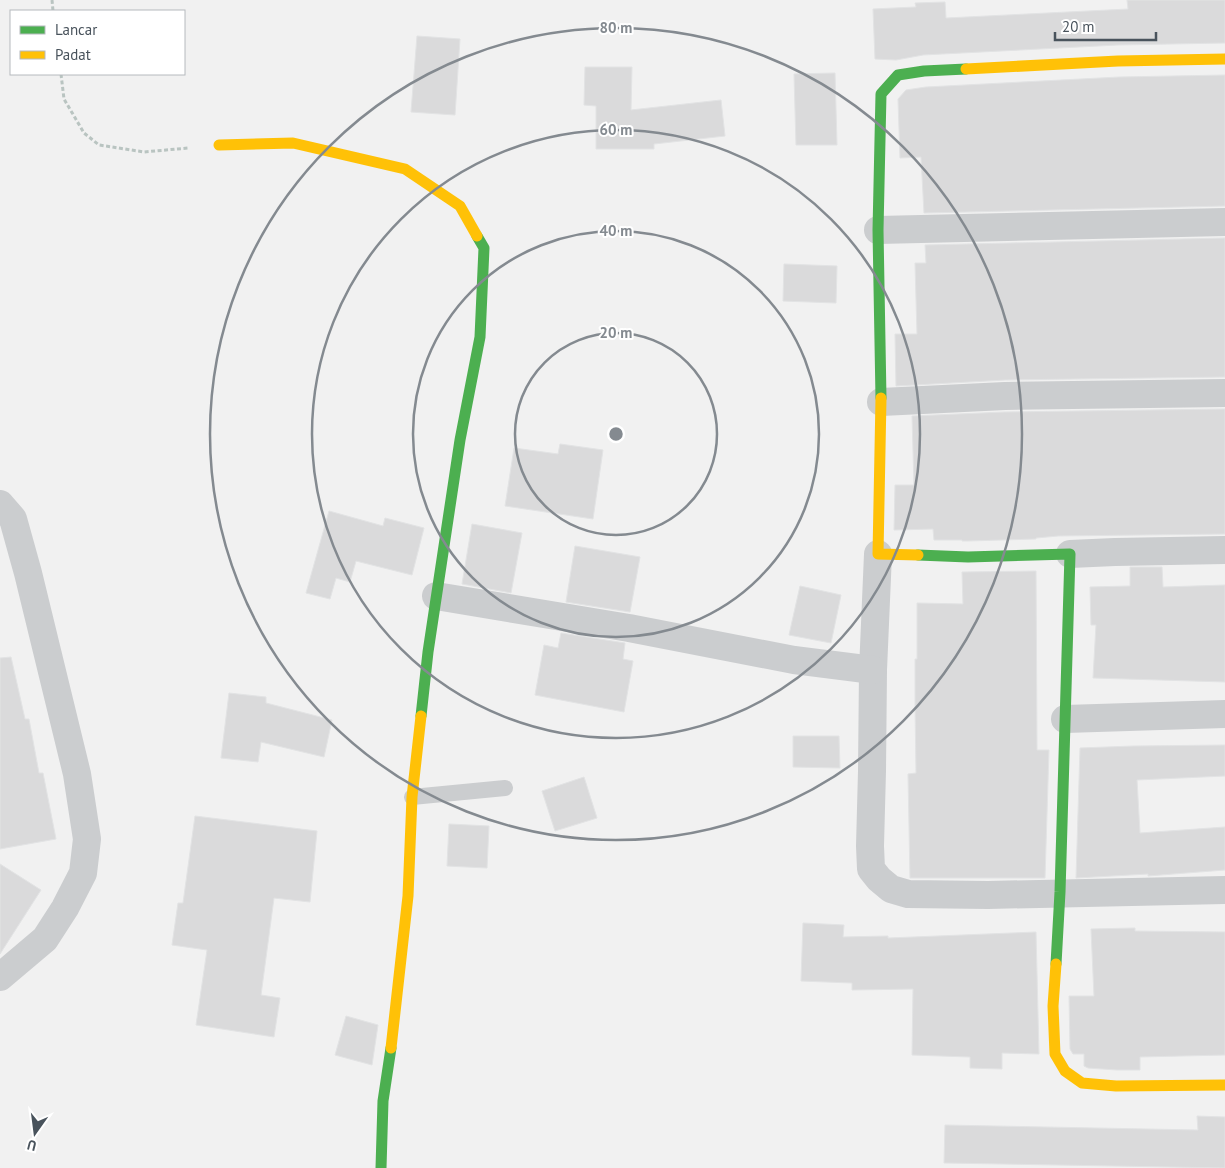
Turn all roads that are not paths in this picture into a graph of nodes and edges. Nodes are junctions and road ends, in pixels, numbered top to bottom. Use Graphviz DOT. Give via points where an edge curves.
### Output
graph roads {
  1 [pos="1225,59"];
  2 [pos="219,146"];
  3 [pos="1225,222"];
  4 [pos="878,230"];
  5 [pos="1225,393"];
  6 [pos="881,402"];
  7 [pos="0,504"];
  8 [pos="1225,550"];
  9 [pos="878,554"];
  10 [pos="1070,554"];
  11 [pos="436,596"];
  12 [pos="872,670"];
  13 [pos="1225,714"];
  14 [pos="1065,719"];
  15 [pos="505,788"];
  16 [pos="412,797"];
  17 [pos="1225,890"];
  18 [pos="1060,892"];
  19 [pos="0,977"];
  20 [pos="1225,1085"];
  21 [pos="381,1168"];
  1 -- 4 [label="street" via="924,71 898,75 881,94"];
  2 -- 11 [label="street" via="293,143 405,170 460,206 484,248 480,337"];
  3 -- 4 [label="street"];
  4 -- 6 [label="street"];
  5 -- 6 [label="street" via="1005,396"];
  6 -- 9 [label="street"];
  7 -- 19 [label="street" via="13,519 28,573 77,774 87,839 83,873 65,908 45,939"];
  8 -- 10 [label="street"];
  9 -- 10 [label="street" via="968,557"];
  9 -- 12 [label="street"];
  10 -- 14 [label="street"];
  11 -- 12 [label="street" via="794,660"];
  11 -- 16 [label="street"];
  12 -- 18 [label="street" via="870,846 871,869 879,879 891,889 908,894"];
  13 -- 14 [label="street"];
  14 -- 18 [label="street"];
  15 -- 16 [label="lane"];
  16 -- 21 [label="street" via="408,896 383,1101"];
  17 -- 18 [label="street"];
  18 -- 20 [label="street" via="1053,1006 1055,1054 1065,1071 1082,1084"];
}
